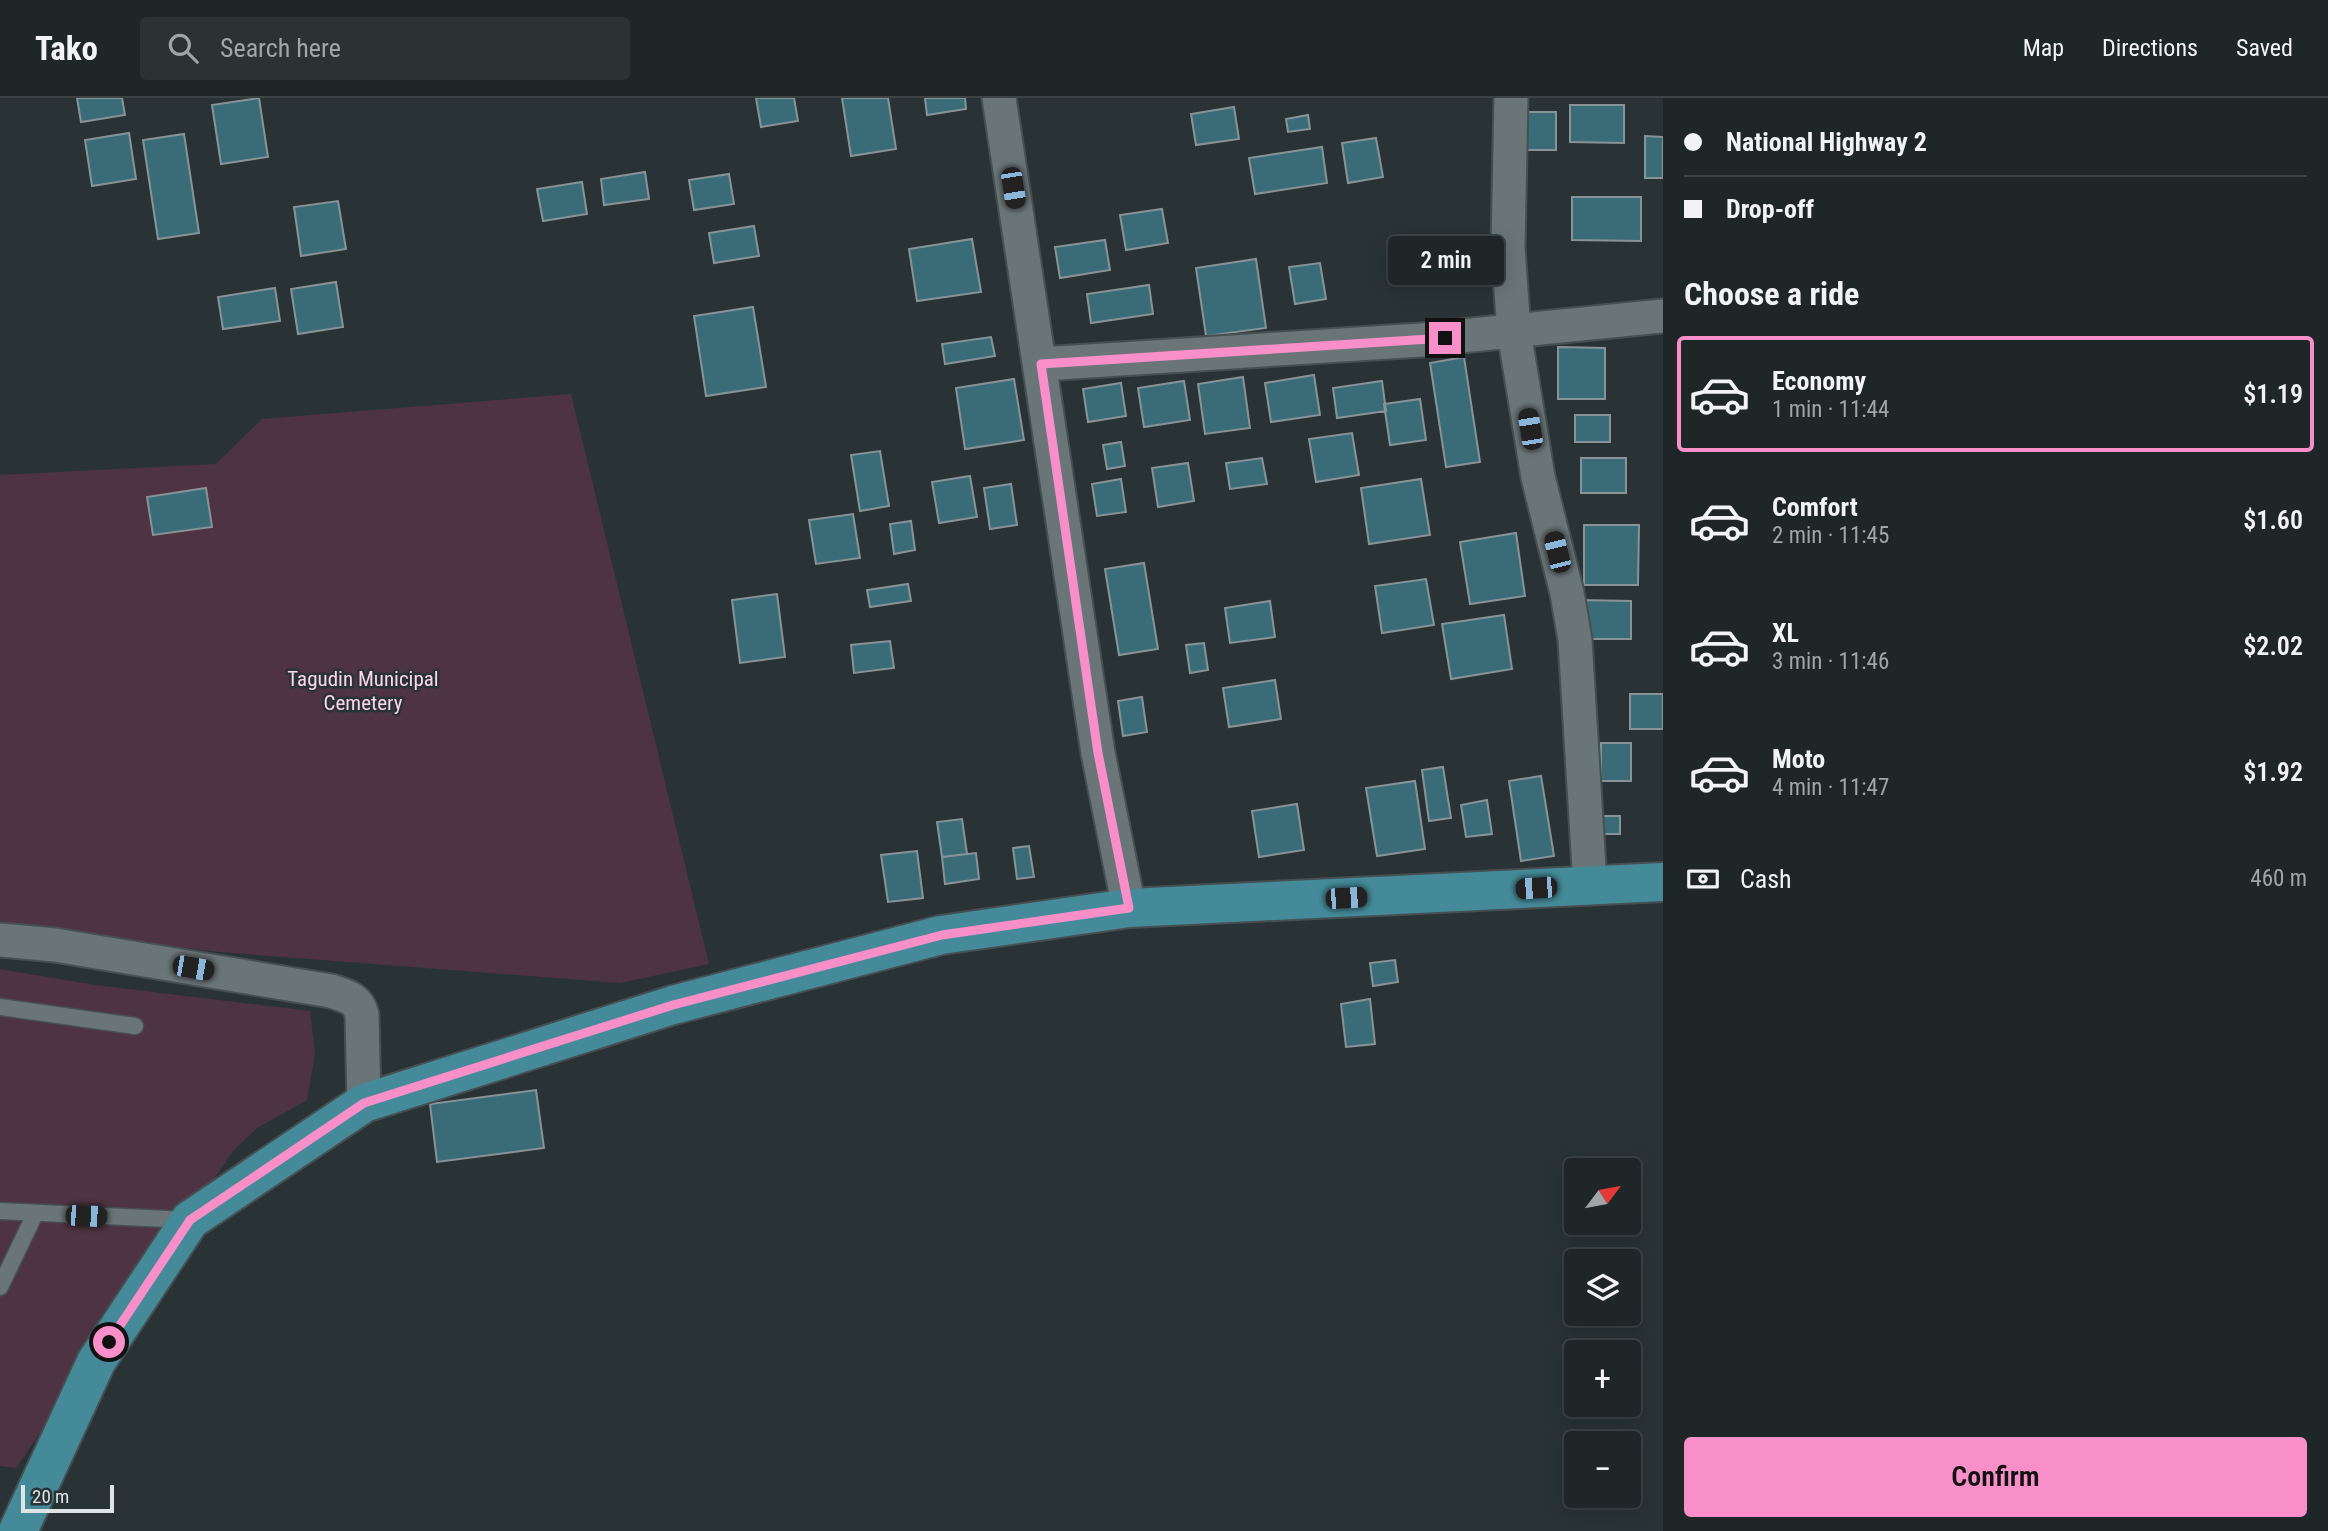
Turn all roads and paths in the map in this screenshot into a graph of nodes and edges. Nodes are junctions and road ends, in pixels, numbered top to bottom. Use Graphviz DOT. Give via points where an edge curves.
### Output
graph roads {
  1 [pos="999,98"];
  2 [pos="1511,98"];
  3 [pos="1663,316"];
  4 [pos="1514,332"];
  5 [pos="1041,364"];
  6 [pos="1663,882"];
  7 [pos="1590,884"];
  8 [pos="1129,908"];
  9 [pos="0,940"];
  10 [pos="0,1007"];
  11 [pos="135,1026"];
  12 [pos="364,1103"];
  13 [pos="0,1211"];
  14 [pos="35,1214"];
  15 [pos="190,1220"];
  16 [pos="0,1287"];
  17 [pos="18,1531"];
  1 -- 5 [label="street"];
  2 -- 4 [label="street" via="1508,248"];
  3 -- 4 [label="street"];
  4 -- 5 [label="street"];
  4 -- 7 [label="street" via="1538,477 1575,640"];
  5 -- 8 [label="street" via="1098,753"];
  6 -- 7 [label="highway"];
  7 -- 8 [label="highway"];
  8 -- 12 [label="highway" via="942,935 673,1005"];
  9 -- 12 [label="street" via="331,990 353,998 362,1015"];
  10 -- 11 [label="lane"];
  12 -- 15 [label="highway"];
  13 -- 14 [label="lane"];
  14 -- 15 [label="lane"];
  14 -- 16 [label="lane"];
  15 -- 17 [label="highway" via="96,1362"];
}
